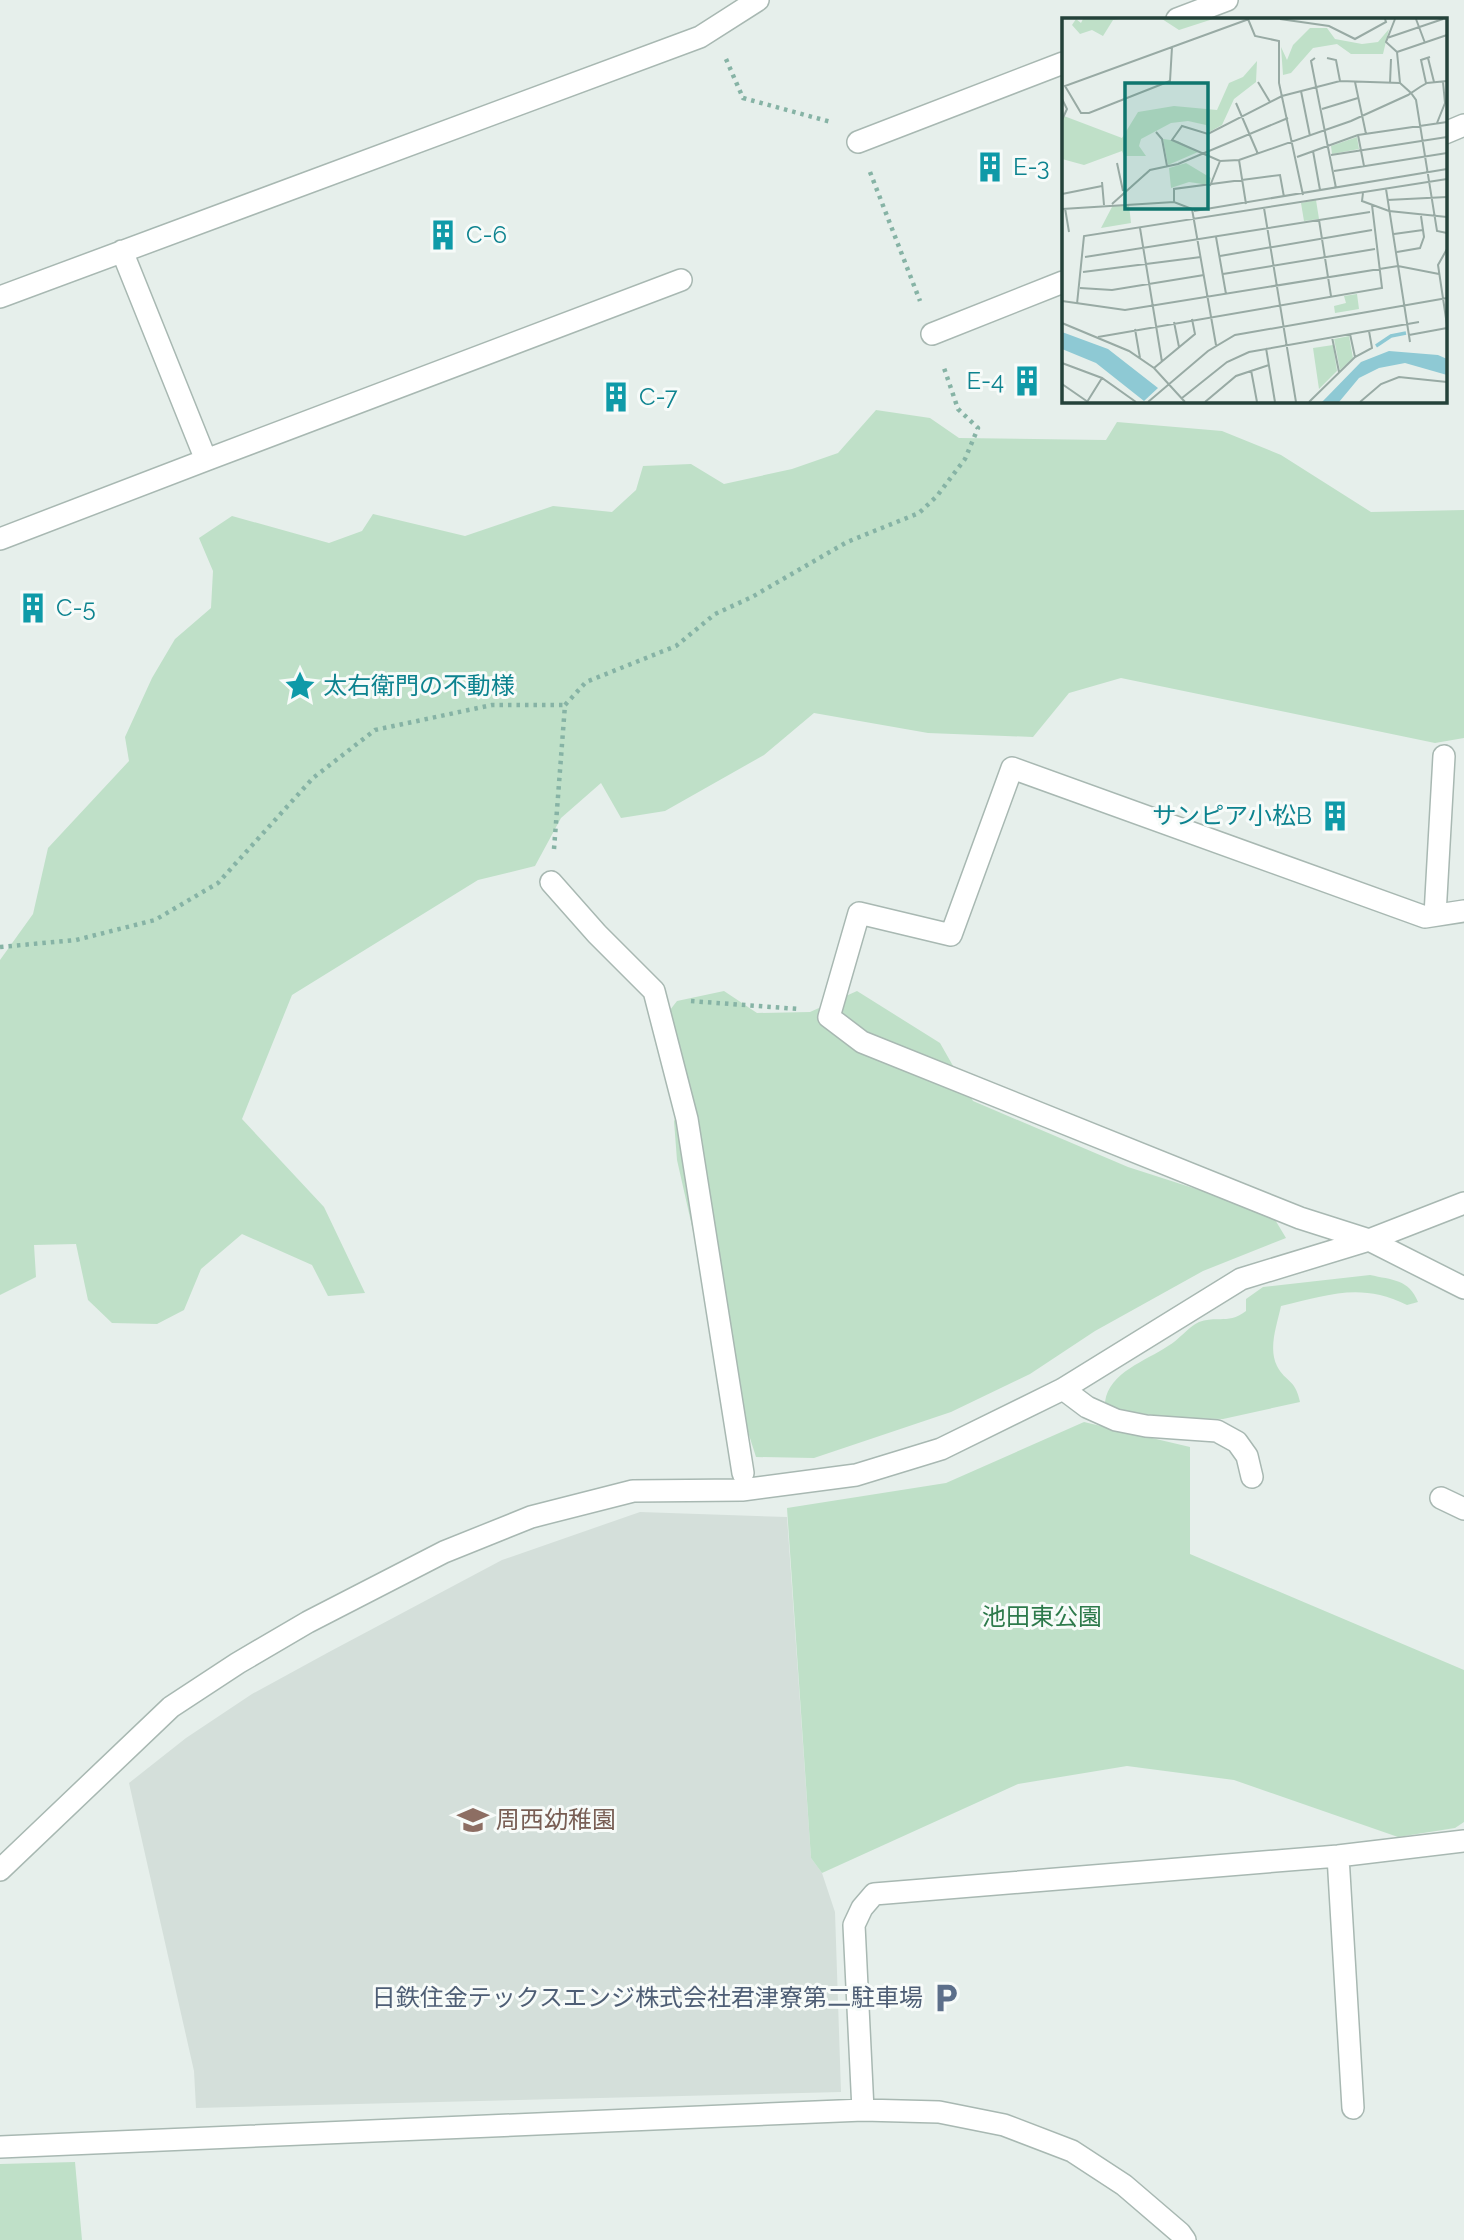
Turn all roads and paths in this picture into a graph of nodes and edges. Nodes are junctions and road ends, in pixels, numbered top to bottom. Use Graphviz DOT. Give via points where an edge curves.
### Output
graph roads {
  1 [pos="758,0"];
  2 [pos="1227,0"];
  3 [pos="1180,18"];
  4 [pos="725,58"];
  5 [pos="1062,63"];
  6 [pos="1464,125"];
  7 [pos="1446,132"];
  8 [pos="858,142"];
  9 [pos="122,251"];
  10 [pos="681,280"];
  11 [pos="1062,282"];
  12 [pos="0,297"];
  13 [pos="932,334"];
  14 [pos="206,460"];
  15 [pos="0,539"];
  16 [pos="565,705"];
  17 [pos="1444,756"];
  18 [pos="556,818"];
  19 [pos="551,882"];
  20 [pos="1464,911"];
  21 [pos="1435,915"];
  22 [pos="0,947"];
  23 [pos="654,992"];
  24 [pos="829,1017"];
  25 [pos="1464,1203"];
  26 [pos="1369,1240"];
  27 [pos="1464,1288"];
  28 [pos="1063,1389"];
  29 [pos="743,1474"];
  30 [pos="1252,1476"];
  31 [pos="1441,1499"];
  32 [pos="1464,1509"];
  33 [pos="1464,1841"];
  34 [pos="1338,1856"];
  35 [pos="0,1870"];
  36 [pos="1353,2108"];
  37 [pos="863,2110"];
  38 [pos="0,2147"];
  39 [pos="1185,2240"];
  1 -- 9 [label="street" via="700,37"];
  2 -- 3 [label="street"];
  4 -- 8 [label="path" via="743,98 847,126"];
  5 -- 8 [label="street"];
  6 -- 7 [label="street"];
  8 -- 13 [label="path"];
  9 -- 12 [label="street"];
  9 -- 14 [label="street"];
  10 -- 14 [label="street"];
  11 -- 13 [label="street"];
  13 -- 16 [label="path" via="958,409 978,428 965,459 937,496 919,513 847,542 715,614 676,646 586,682"];
  14 -- 15 [label="street"];
  16 -- 18 [label="path"];
  16 -- 22 [label="path" via="492,705 376,730 313,778 218,883 155,920 76,940"];
  17 -- 21 [label="street"];
  19 -- 23 [label="street"];
  20 -- 21 [label="street"];
  21 -- 24 [label="street" via="1425,917 1012,768 951,935 859,913"];
  23 -- 24 [label="path" via="673,1000 811,1010"];
  23 -- 29 [label="street" via="687,1119"];
  24 -- 26 [label="street" via="862,1042 961,1083 1300,1219"];
  25 -- 26 [label="street"];
  26 -- 27 [label="street"];
  26 -- 28 [label="street" via="1241,1279"];
  28 -- 30 [label="street" via="1116,1420 1217,1431 1237,1442"];
  28 -- 35 [label="street" via="941,1449 856,1475 742,1490 633,1491 531,1517 444,1552 308,1622 172,1707"];
  31 -- 32 [label="street"];
  33 -- 34 [label="street"];
  34 -- 36 [label="street"];
  34 -- 37 [label="street" via="874,1894 854,1925"];
  37 -- 38 [label="street"];
  37 -- 39 [label="street" via="939,2112 1004,2125 1072,2151 1124,2185"];
}
